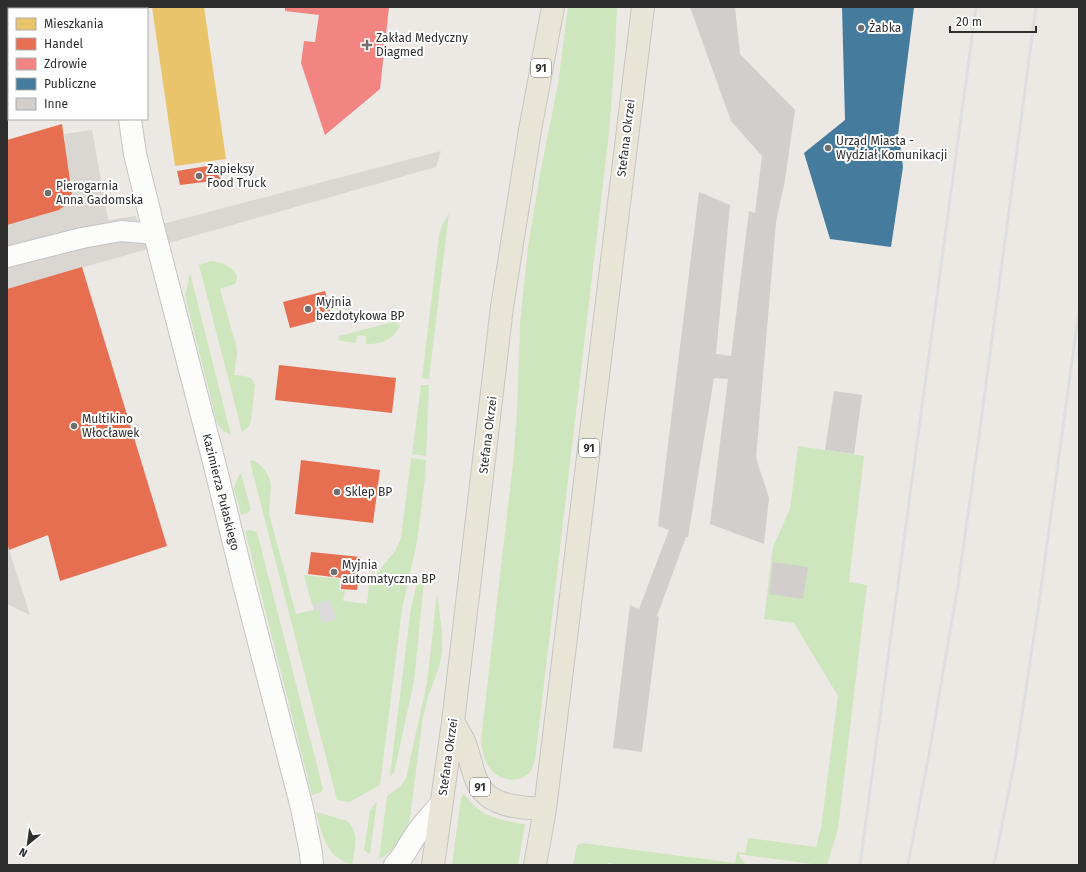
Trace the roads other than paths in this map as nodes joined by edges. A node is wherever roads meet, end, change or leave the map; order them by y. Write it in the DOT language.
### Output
graph roads {
  1 [pos="552,7"];
  2 [pos="643,7"];
  3 [pos="130,120"];
  4 [pos="155,234"];
  5 [pos="7,257"];
  6 [pos="453,722"];
  7 [pos="442,804"];
  8 [pos="545,809"];
  9 [pos="312,865"];
  10 [pos="395,865"];
  11 [pos="433,865"];
  12 [pos="535,865"];
  1 -- 6 [label="main road, Stefana Okrzei / 91"];
  2 -- 8 [label="main road, Stefana Okrzei / 91"];
  3 -- 4 [label="street, Kazimierza Pułaskiego"];
  4 -- 5 [label="street"];
  4 -- 9 [label="street, Kazimierza Pułaskiego"];
  6 -- 7 [label="main road, Stefana Okrzei / 91"];
  6 -- 8 [label="main road, 91"];
  7 -- 10 [label="street"];
  7 -- 11 [label="main road, Stefana Okrzei / 91"];
  8 -- 12 [label="main road, Stefana Okrzei / 91"];
}
